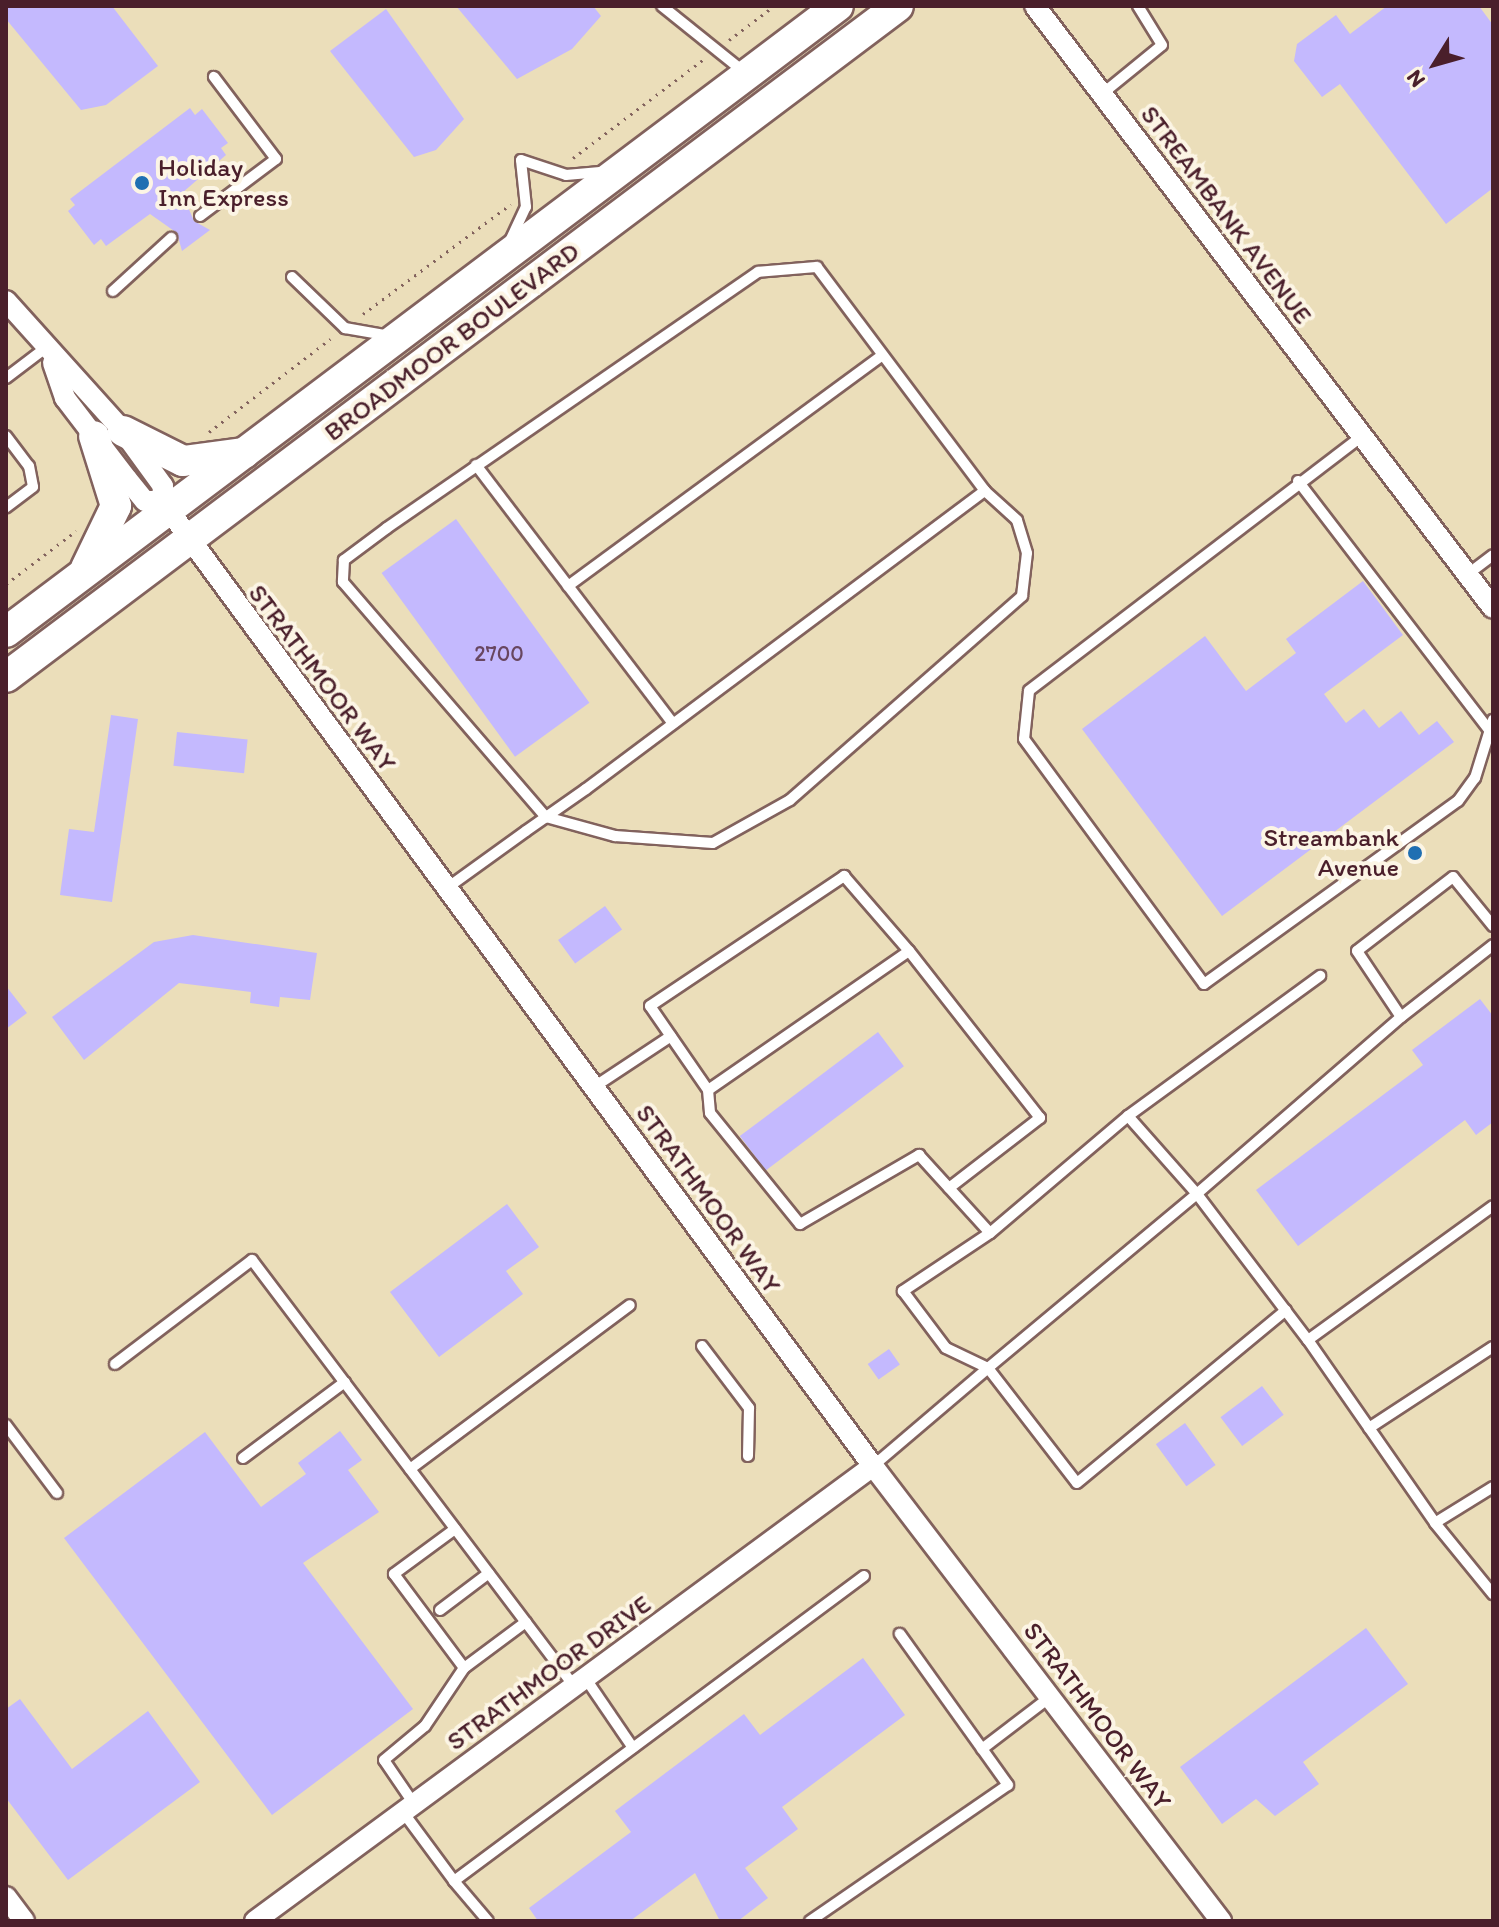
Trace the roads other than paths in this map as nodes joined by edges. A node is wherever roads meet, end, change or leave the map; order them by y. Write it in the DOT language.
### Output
graph roads {
  1 [pos="662,6"];
  2 [pos="838,6"];
  3 [pos="898,6"];
  4 [pos="1035,6"];
  5 [pos="1138,6"];
  6 [pos="747,74"];
  7 [pos="214,77"];
  8 [pos="1102,94"];
  9 [pos="621,170"];
  10 [pos="200,216"];
  11 [pos="171,238"];
  12 [pos="500,261"];
  13 [pos="292,277"];
  14 [pos="113,291"];
  15 [pos="6,301"];
  16 [pos="397,337"];
  17 [pos="47,353"];
  18 [pos="882,355"];
  19 [pos="6,378"];
  20 [pos="108,434"];
  21 [pos="6,436"];
  22 [pos="1362,436"];
  23 [pos="246,452"];
  24 [pos="476,465"];
  25 [pos="1298,481"];
  26 [pos="985,491"];
  27 [pos="166,506"];
  28 [pos="6,507"];
  29 [pos="187,542"];
  30 [pos="1493,555"];
  31 [pos="1468,574"];
  32 [pos="82,575"];
  33 [pos="568,586"];
  34 [pos="1493,608"];
  35 [pos="6,632"];
  36 [pos="6,677"];
  37 [pos="673,724"];
  38 [pos="1490,725"];
  39 [pos="546,817"];
  40 [pos="447,888"];
  41 [pos="1493,926"];
  42 [pos="1493,945"];
  43 [pos="909,951"];
  44 [pos="1320,976"];
  45 [pos="1401,1017"];
  46 [pos="671,1036"];
  47 [pos="594,1087"];
  48 [pos="708,1090"];
  49 [pos="1128,1116"];
  50 [pos="949,1188"];
  51 [pos="1197,1194"];
  52 [pos="1493,1206"];
  53 [pos="990,1233"];
  54 [pos="630,1305"];
  55 [pos="1286,1310"];
  56 [pos="1308,1340"];
  57 [pos="702,1346"];
  58 [pos="1493,1347"];
  59 [pos="115,1364"];
  60 [pos="988,1368"];
  61 [pos="345,1382"];
  62 [pos="6,1425"];
  63 [pos="1369,1428"];
  64 [pos="748,1456"];
  65 [pos="243,1458"];
  66 [pos="873,1466"];
  67 [pos="410,1469"];
  68 [pos="1493,1487"];
  69 [pos="57,1493"];
  70 [pos="1435,1523"];
  71 [pos="455,1529"];
  72 [pos="489,1573"];
  73 [pos="864,1576"];
  74 [pos="1493,1594"];
  75 [pos="440,1610"];
  76 [pos="526,1622"];
  77 [pos="900,1634"];
  78 [pos="464,1668"];
  79 [pos="580,1682"];
  80 [pos="1050,1697"];
  81 [pos="633,1748"];
  82 [pos="982,1749"];
  83 [pos="409,1808"];
  84 [pos="454,1881"];
  85 [pos="6,1897"];
  86 [pos="24,1921"];
  87 [pos="255,1921"];
  88 [pos="488,1921"];
  89 [pos="810,1921"];
  90 [pos="1221,1921"];
  1 -- 6 [label="lane"];
  2 -- 6 [label="main road, BROADMOOR BOULEVARD"];
  3 -- 29 [label="main road, BROADMOOR BOULEVARD"];
  4 -- 8 [label="street, STREAMBANK AVENUE"];
  5 -- 8 [label="lane"];
  6 -- 9 [label="main road, BROADMOOR BOULEVARD"];
  7 -- 10 [label="lane"];
  8 -- 22 [label="street, STREAMBANK AVENUE"];
  9 -- 12 [label="main road, BROADMOOR BOULEVARD"];
  9 -- 12 [label="lane"];
  11 -- 14 [label="lane"];
  12 -- 16 [label="main road, BROADMOOR BOULEVARD"];
  13 -- 16 [label="lane"];
  15 -- 17 [label="street"];
  16 -- 23 [label="main road, BROADMOOR BOULEVARD"];
  17 -- 19 [label="lane"];
  17 -- 20 [label="street"];
  17 -- 20 [label="street"];
  18 -- 24 [label="lane"];
  18 -- 26 [label="lane"];
  18 -- 33 [label="lane"];
  20 -- 23 [label="main road"];
  20 -- 27 [label="street, STRATHMOOR WAY"];
  20 -- 27 [label="street"];
  20 -- 32 [label="main road"];
  21 -- 28 [label="lane"];
  22 -- 25 [label="lane"];
  22 -- 31 [label="street, STREAMBANK AVENUE"];
  23 -- 27 [label="main road, BROADMOOR BOULEVARD"];
  24 -- 33 [label="lane"];
  24 -- 39 [label="lane"];
  25 -- 38 [label="lane"];
  25 -- 38 [label="lane"];
  26 -- 37 [label="lane"];
  26 -- 39 [label="lane"];
  27 -- 29 [label="street, STRATHMOOR WAY"];
  27 -- 32 [label="main road, BROADMOOR BOULEVARD"];
  29 -- 36 [label="main road, BROADMOOR BOULEVARD"];
  29 -- 40 [label="street, STRATHMOOR WAY"];
  30 -- 31 [label="lane"];
  31 -- 34 [label="street, STREAMBANK AVENUE"];
  32 -- 35 [label="main road, BROADMOOR BOULEVARD"];
  33 -- 37 [label="lane"];
  37 -- 39 [label="lane"];
  39 -- 40 [label="lane"];
  40 -- 47 [label="street, STRATHMOOR WAY"];
  41 -- 45 [label="lane"];
  42 -- 45 [label="lane"];
  43 -- 46 [label="lane"];
  43 -- 48 [label="lane"];
  43 -- 50 [label="lane"];
  44 -- 49 [label="lane"];
  45 -- 51 [label="lane"];
  46 -- 47 [label="lane"];
  46 -- 48 [label="lane"];
  47 -- 66 [label="street, STRATHMOOR WAY"];
  48 -- 50 [label="lane"];
  49 -- 51 [label="lane"];
  49 -- 53 [label="lane"];
  50 -- 53 [label="lane"];
  51 -- 55 [label="lane"];
  51 -- 60 [label="lane"];
  52 -- 56 [label="lane"];
  53 -- 60 [label="lane"];
  54 -- 67 [label="lane"];
  55 -- 56 [label="lane"];
  55 -- 60 [label="lane"];
  56 -- 63 [label="lane"];
  57 -- 64 [label="lane"];
  58 -- 63 [label="lane"];
  59 -- 61 [label="lane"];
  60 -- 66 [label="lane"];
  61 -- 65 [label="lane"];
  61 -- 67 [label="lane"];
  62 -- 69 [label="lane"];
  63 -- 70 [label="lane"];
  66 -- 79 [label="street, STRATHMOOR DRIVE"];
  66 -- 80 [label="street, STRATHMOOR WAY"];
  67 -- 71 [label="lane"];
  68 -- 70 [label="lane"];
  70 -- 74 [label="lane"];
  71 -- 72 [label="lane"];
  71 -- 78 [label="lane"];
  72 -- 75 [label="lane"];
  72 -- 76 [label="lane"];
  73 -- 81 [label="lane"];
  76 -- 78 [label="lane"];
  76 -- 79 [label="lane"];
  77 -- 82 [label="lane"];
  78 -- 83 [label="lane"];
  79 -- 81 [label="lane"];
  79 -- 83 [label="street, STRATHMOOR DRIVE"];
  80 -- 82 [label="lane"];
  80 -- 90 [label="street, STRATHMOOR WAY"];
  81 -- 84 [label="lane"];
  82 -- 89 [label="lane"];
  83 -- 84 [label="lane"];
  83 -- 87 [label="street, STRATHMOOR DRIVE"];
  84 -- 88 [label="lane"];
  85 -- 86 [label="street"];
}
